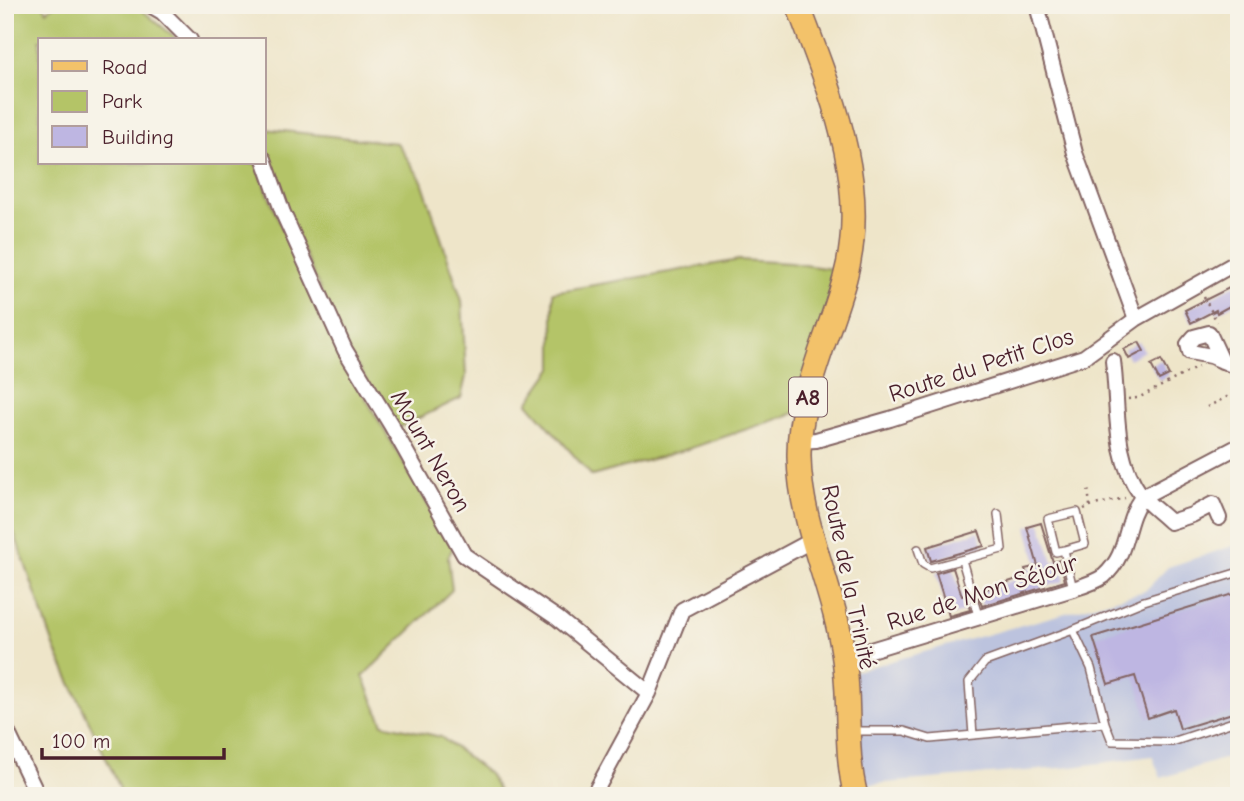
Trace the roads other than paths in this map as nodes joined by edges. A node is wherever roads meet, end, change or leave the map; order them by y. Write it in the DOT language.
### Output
graph roads {
  1 [pos="150,5"];
  2 [pos="798,5"];
  3 [pos="1037,5"];
  4 [pos="188,38"];
  5 [pos="266,164"];
  6 [pos="1239,261"];
  7 [pos="1136,319"];
  8 [pos="1216,358"];
  9 [pos="1113,361"];
  10 [pos="1239,371"];
  11 [pos="799,441"];
  12 [pos="1239,446"];
  13 [pos="1142,496"];
  14 [pos="998,514"];
  15 [pos="1219,518"];
  16 [pos="811,541"];
  17 [pos="918,549"];
  18 [pos="1064,550"];
  19 [pos="962,560"];
  20 [pos="1239,572"];
  21 [pos="1073,589"];
  22 [pos="979,619"];
  23 [pos="1073,630"];
  24 [pos="844,658"];
  25 [pos="649,694"];
  26 [pos="1239,720"];
  27 [pos="1105,723"];
  28 [pos="5,727"];
  29 [pos="847,731"];
  30 [pos="973,735"];
  31 [pos="38,796"];
  32 [pos="593,796"];
  33 [pos="856,796"];
  1 -- 4 [label="street"];
  2 -- 11 [label="main road, Route de la Trinité / A8"];
  3 -- 7 [label="street"];
  5 -- 25 [label="street, Mount Neron"];
  6 -- 7 [label="street, Route du Petit Clos"];
  7 -- 11 [label="street, Route du Petit Clos"];
  8 -- 8 [label="street"];
  8 -- 10 [label="street"];
  9 -- 13 [label="street"];
  11 -- 16 [label="main road, Route de la Trinité / A8"];
  12 -- 13 [label="street"];
  13 -- 15 [label="street"];
  13 -- 21 [label="street, Rue de Mon Séjour"];
  14 -- 19 [label="lane"];
  16 -- 24 [label="main road, Route de la Trinité / A8"];
  16 -- 25 [label="street"];
  17 -- 19 [label="lane"];
  18 -- 18 [label="lane"];
  18 -- 21 [label="lane"];
  19 -- 22 [label="lane"];
  20 -- 23 [label="lane"];
  21 -- 22 [label="street, Rue de Mon Séjour"];
  22 -- 24 [label="street, Rue de Mon Séjour"];
  23 -- 27 [label="lane"];
  23 -- 30 [label="lane"];
  24 -- 29 [label="main road, Route de la Trinité / A8"];
  25 -- 32 [label="street"];
  26 -- 27 [label="lane"];
  27 -- 30 [label="lane"];
  28 -- 31 [label="street"];
  29 -- 30 [label="lane"];
  29 -- 33 [label="main road, Route de la Trinité / A8"];
}
